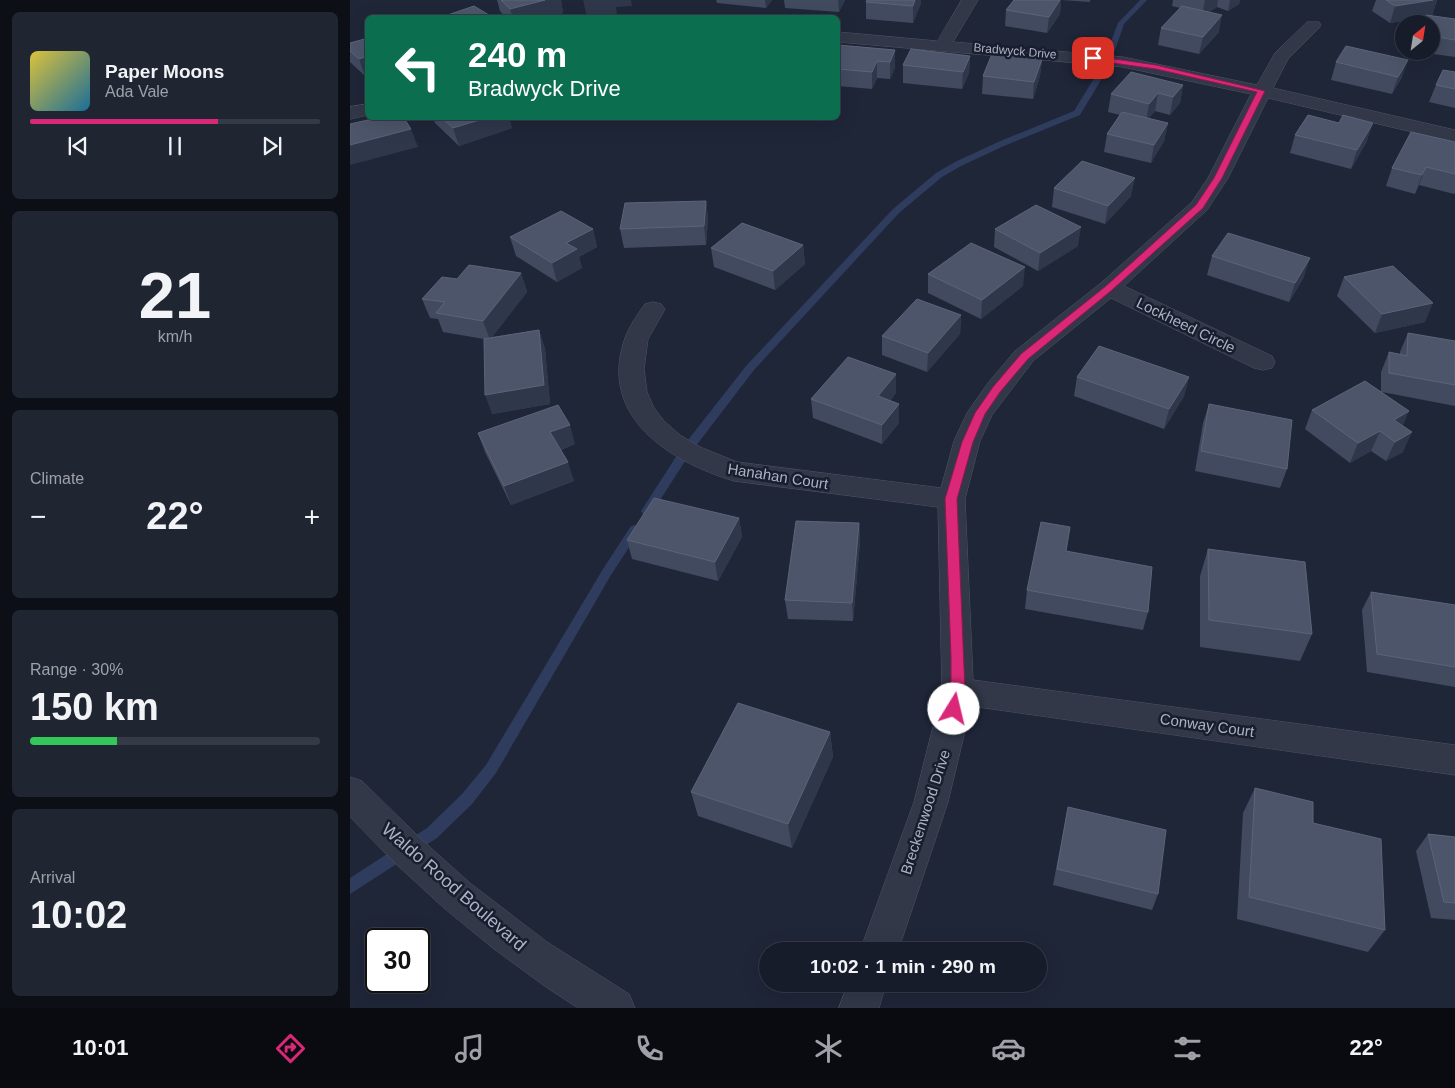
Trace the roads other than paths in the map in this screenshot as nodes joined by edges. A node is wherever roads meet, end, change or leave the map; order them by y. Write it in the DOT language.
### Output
graph roads {
  1 [pos="970,0"];
  2 [pos="1313,24"];
  3 [pos="840,37"];
  4 [pos="943,45"];
  5 [pos="1262,91"];
  6 [pos="365,110"];
  7 [pos="350,112"];
  8 [pos="1455,136"];
  9 [pos="1109,288"];
  10 [pos="653,309"];
  11 [pos="1263,362"];
  12 [pos="951,499"];
  13 [pos="958,691"];
  14 [pos="1455,760"];
  15 [pos="350,792"];
  16 [pos="882,942"];
  17 [pos="864,992"];
  18 [pos="615,1008"];
  19 [pos="859,1008"];
  1 -- 4 [label="street"];
  2 -- 5 [label="street, Breckenwood Drive"];
  3 -- 4 [label="street, Bradwyck Drive"];
  4 -- 5 [label="street, Bradwyck Drive"];
  5 -- 8 [label="street, Bradwyck Drive"];
  5 -- 9 [label="street, Breckenwood Drive"];
  6 -- 7 [label="street"];
  9 -- 11 [label="street, Lockheed Circle"];
  9 -- 12 [label="street, Breckenwood Drive"];
  10 -- 12 [label="street, Hanahan Court"];
  12 -- 13 [label="street, Breckenwood Drive"];
  13 -- 14 [label="street, Conway Court"];
  13 -- 16 [label="street, Breckenwood Drive"];
  15 -- 18 [label="street, Waldo Rood Boulevard"];
  17 -- 19 [label="street"];
}
